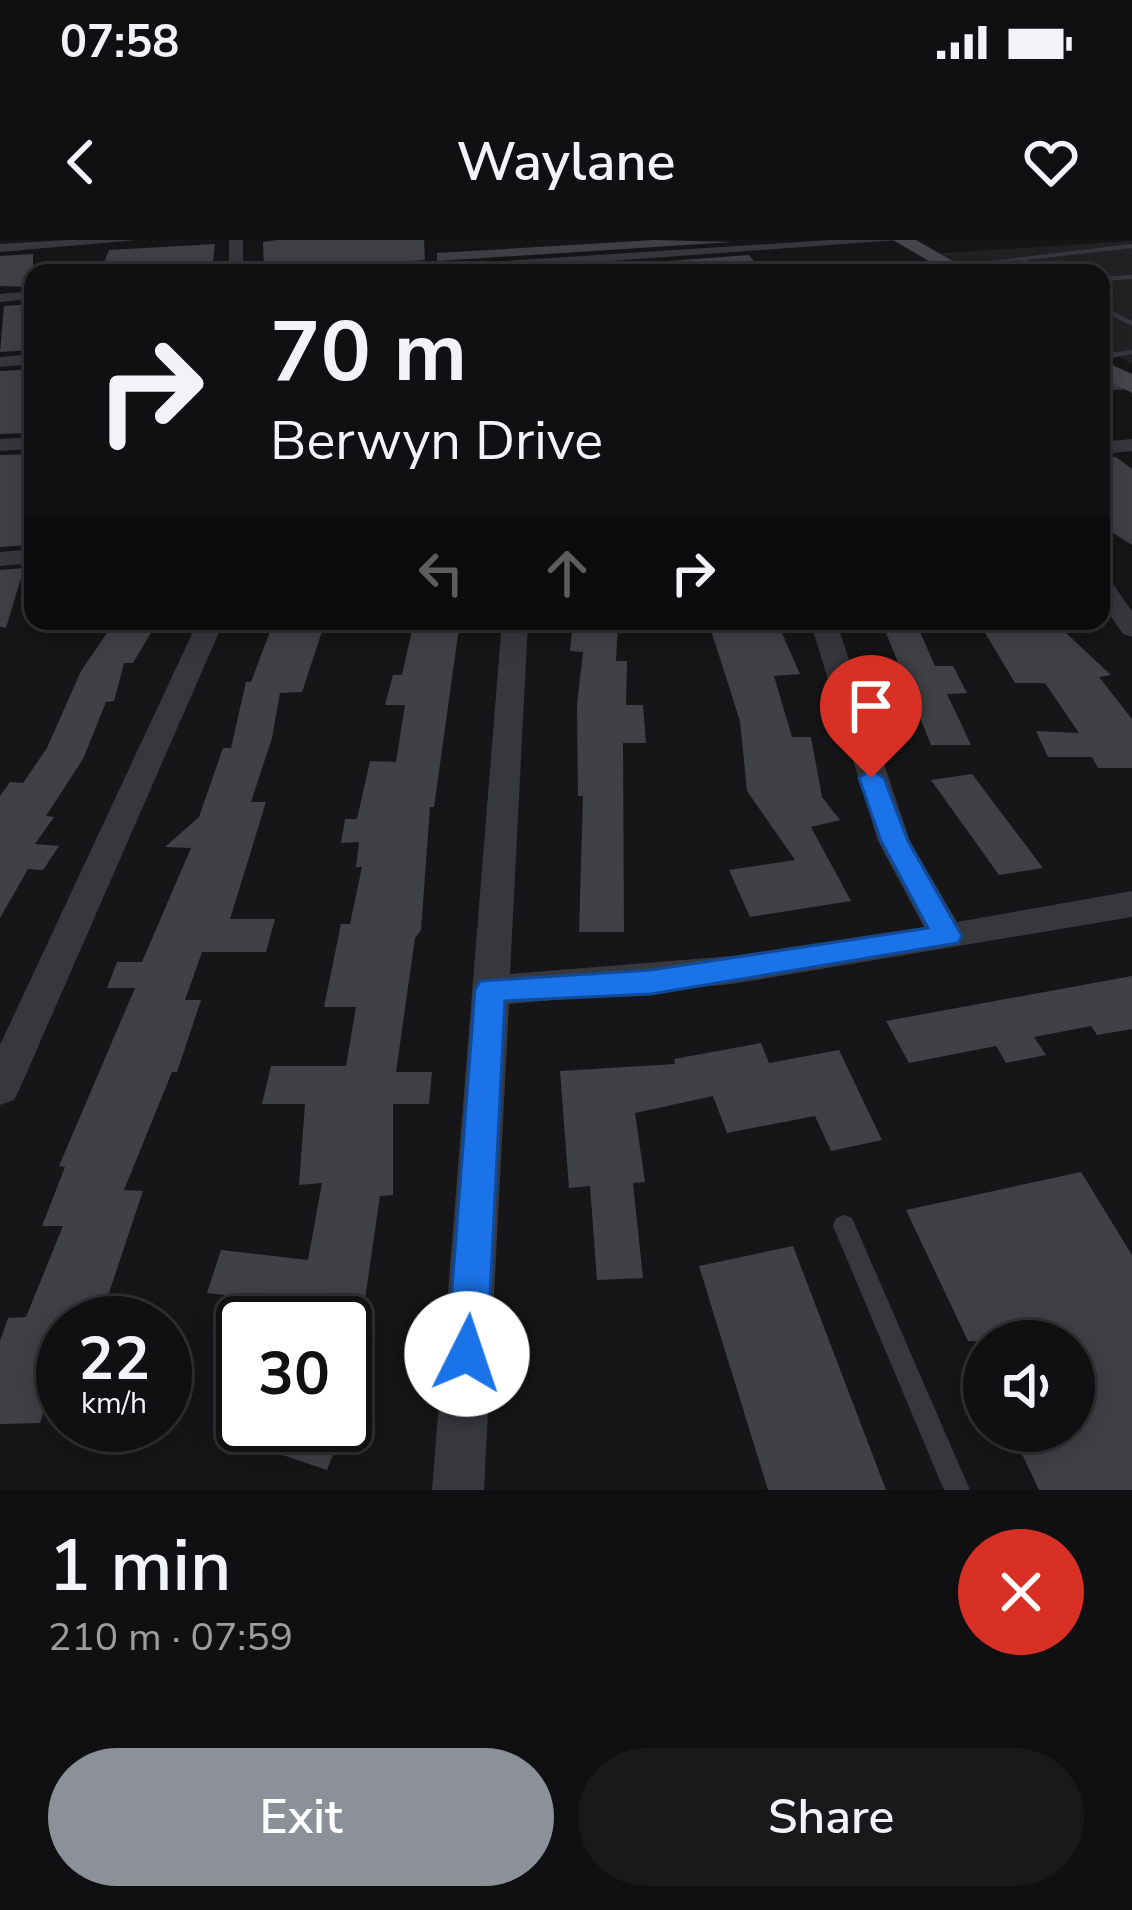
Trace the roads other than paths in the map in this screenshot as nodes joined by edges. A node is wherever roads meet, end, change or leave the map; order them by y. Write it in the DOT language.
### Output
graph roads {
  1 [pos="130,240"];
  2 [pos="676,240"];
  3 [pos="891,240"];
  4 [pos="902,240"];
  5 [pos="876,241"];
  6 [pos="835,242"];
  7 [pos="1132,246"];
  8 [pos="0,248"];
  9 [pos="690,253"];
  10 [pos="1024,261"];
  11 [pos="521,264"];
  12 [pos="702,264"];
  13 [pos="933,264"];
  14 [pos="939,264"];
  15 [pos="1002,264"];
  16 [pos="1032,264"];
  17 [pos="1114,357"];
  18 [pos="1132,386"];
  19 [pos="1110,598"];
  20 [pos="1132,629"];
  21 [pos="207,630"];
  22 [pos="514,630"];
  23 [pos="826,630"];
  24 [pos="1132,904"];
  25 [pos="947,936"];
  26 [pos="490,990"];
  27 [pos="0,1088"];
  28 [pos="844,1226"];
  29 [pos="458,1490"];
  30 [pos="957,1490"];
  1 -- 8 [label="street"];
  2 -- 9 [label="street"];
  3 -- 5 [label="street"];
  4 -- 14 [label="main road"];
  5 -- 6 [label="street"];
  5 -- 13 [label="main road"];
  6 -- 9 [label="street"];
  7 -- 10 [label="lane"];
  9 -- 11 [label="street"];
  9 -- 12 [label="street"];
  10 -- 15 [label="lane"];
  10 -- 16 [label="lane"];
  17 -- 18 [label="main road"];
  19 -- 20 [label="street"];
  21 -- 27 [label="street"];
  22 -- 26 [label="street"];
  23 -- 25 [label="street"];
  24 -- 25 [label="street"];
  25 -- 26 [label="street"];
  26 -- 29 [label="street"];
  28 -- 30 [label="lane"];
}
